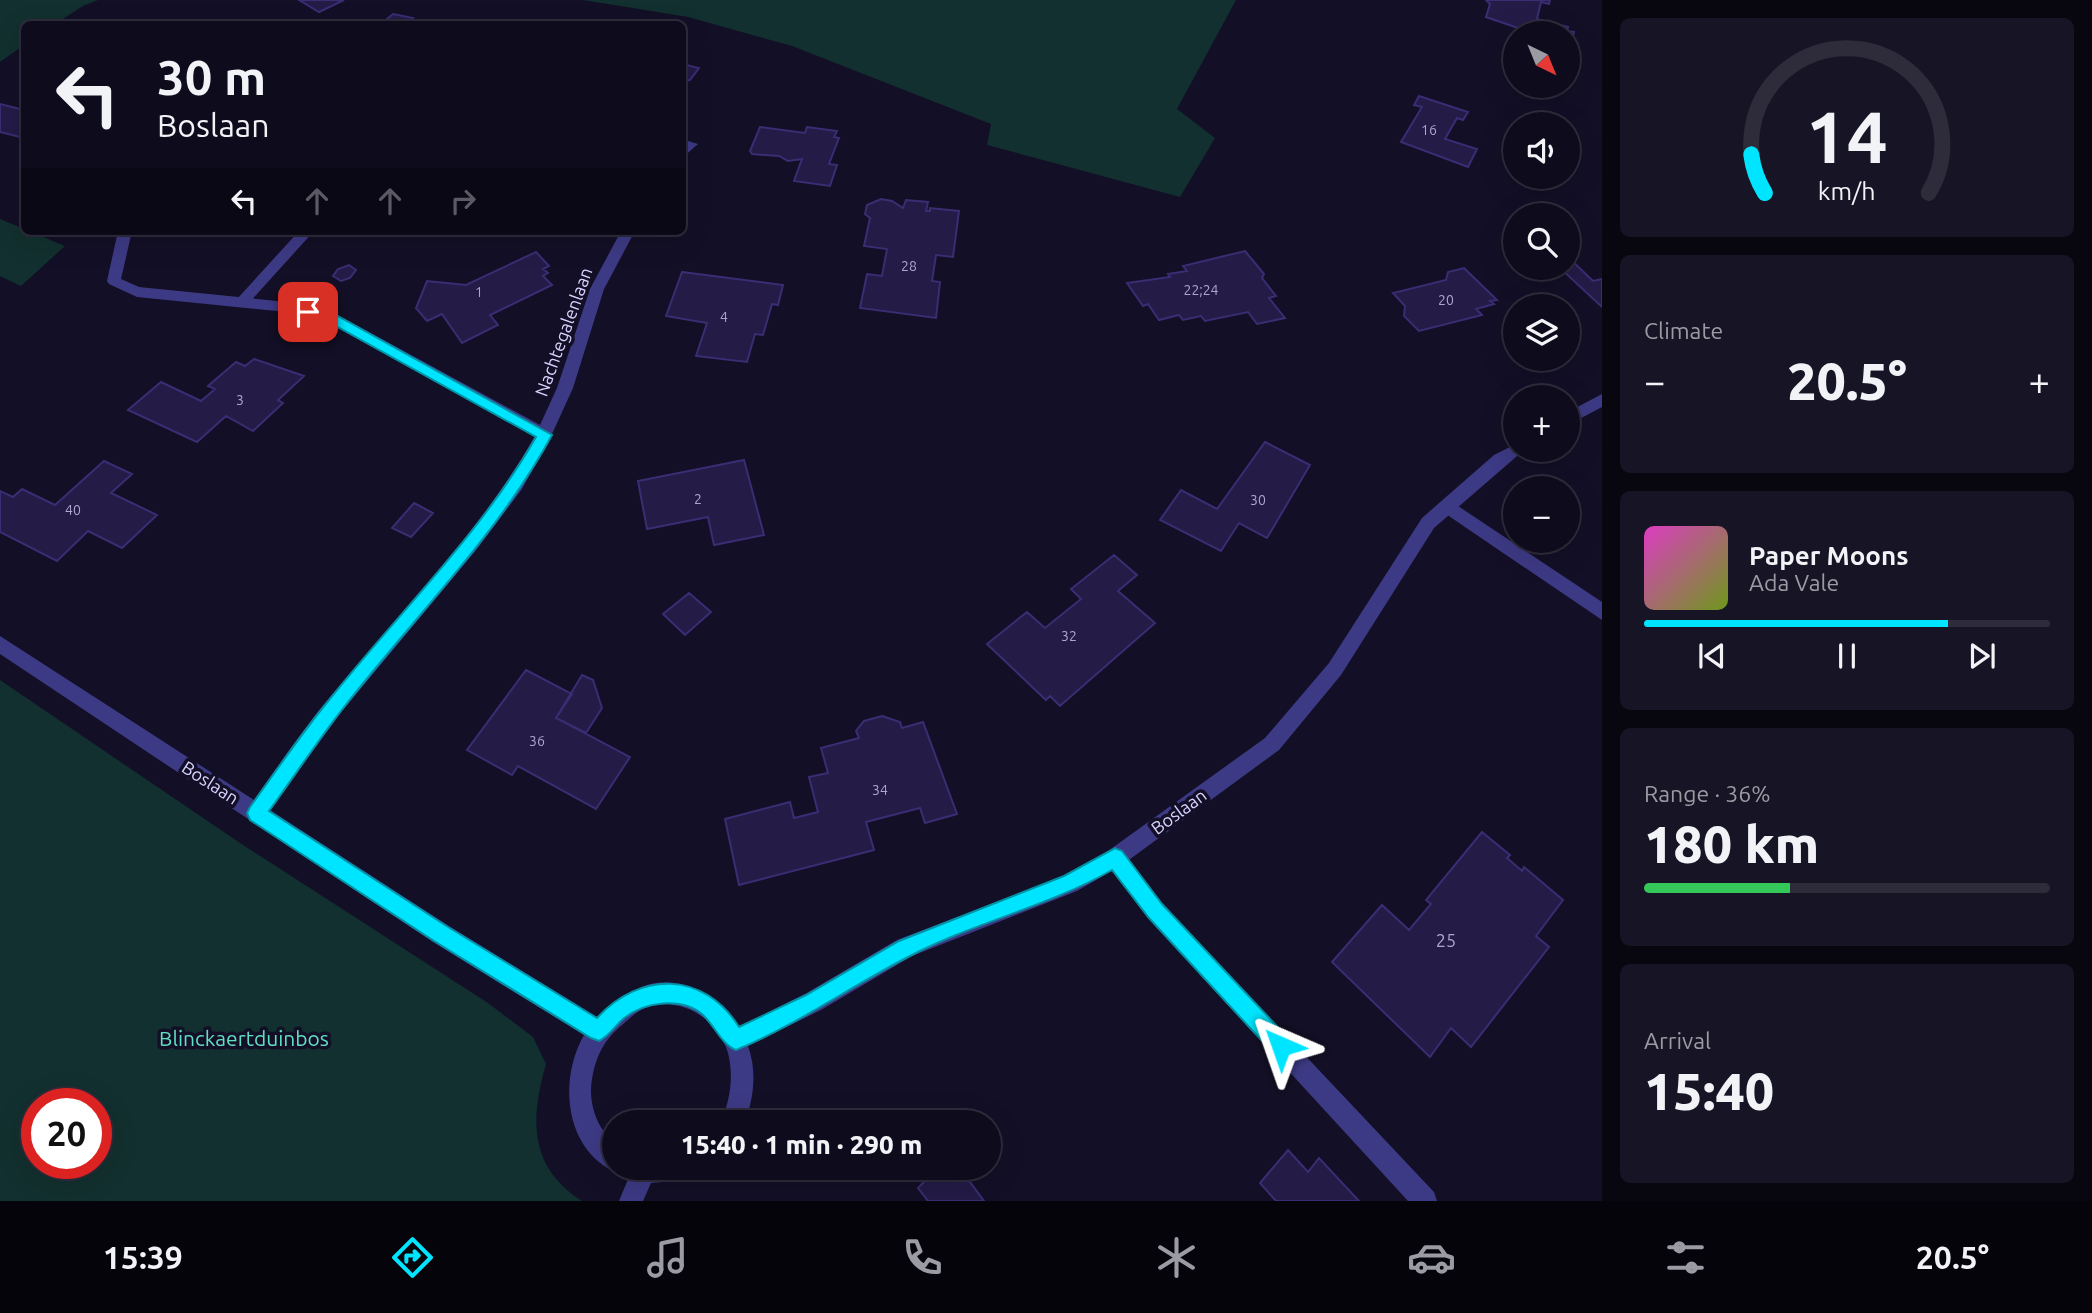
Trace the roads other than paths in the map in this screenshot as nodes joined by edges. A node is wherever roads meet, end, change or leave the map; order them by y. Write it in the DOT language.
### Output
graph roads {
  1 [pos="124,235"];
  2 [pos="303,235"];
  3 [pos="626,235"];
  4 [pos="242,302"];
  5 [pos="1602,400"];
  6 [pos="1580,412"];
  7 [pos="544,435"];
  8 [pos="1503,457"];
  9 [pos="1446,505"];
  10 [pos="1602,612"];
  11 [pos="0,644"];
  12 [pos="256,813"];
  13 [pos="1115,858"];
  14 [pos="599,1031"];
  15 [pos="736,1040"];
  16 [pos="739,1110"];
  17 [pos="666,1180"];
  18 [pos="636,1190"];
  19 [pos="1425,1201"];
  1 -- 4 [label="street"];
  2 -- 4 [label="street"];
  3 -- 7 [label="street, Nachtegalenlaan"];
  4 -- 7 [label="street"];
  5 -- 6 [label="street"];
  7 -- 12 [label="street, Nachtegalenlaan"];
  8 -- 9 [label="street, Boslaan"];
  9 -- 10 [label="street"];
  9 -- 13 [label="street, Boslaan"];
  11 -- 12 [label="street, Boslaan"];
  12 -- 14 [label="street, Boslaan"];
  13 -- 15 [label="street, Boslaan"];
  13 -- 19 [label="street"];
  14 -- 15 [label="street"];
  14 -- 18 [label="street"];
  15 -- 16 [label="street"];
  17 -- 18 [label="street"];
}
